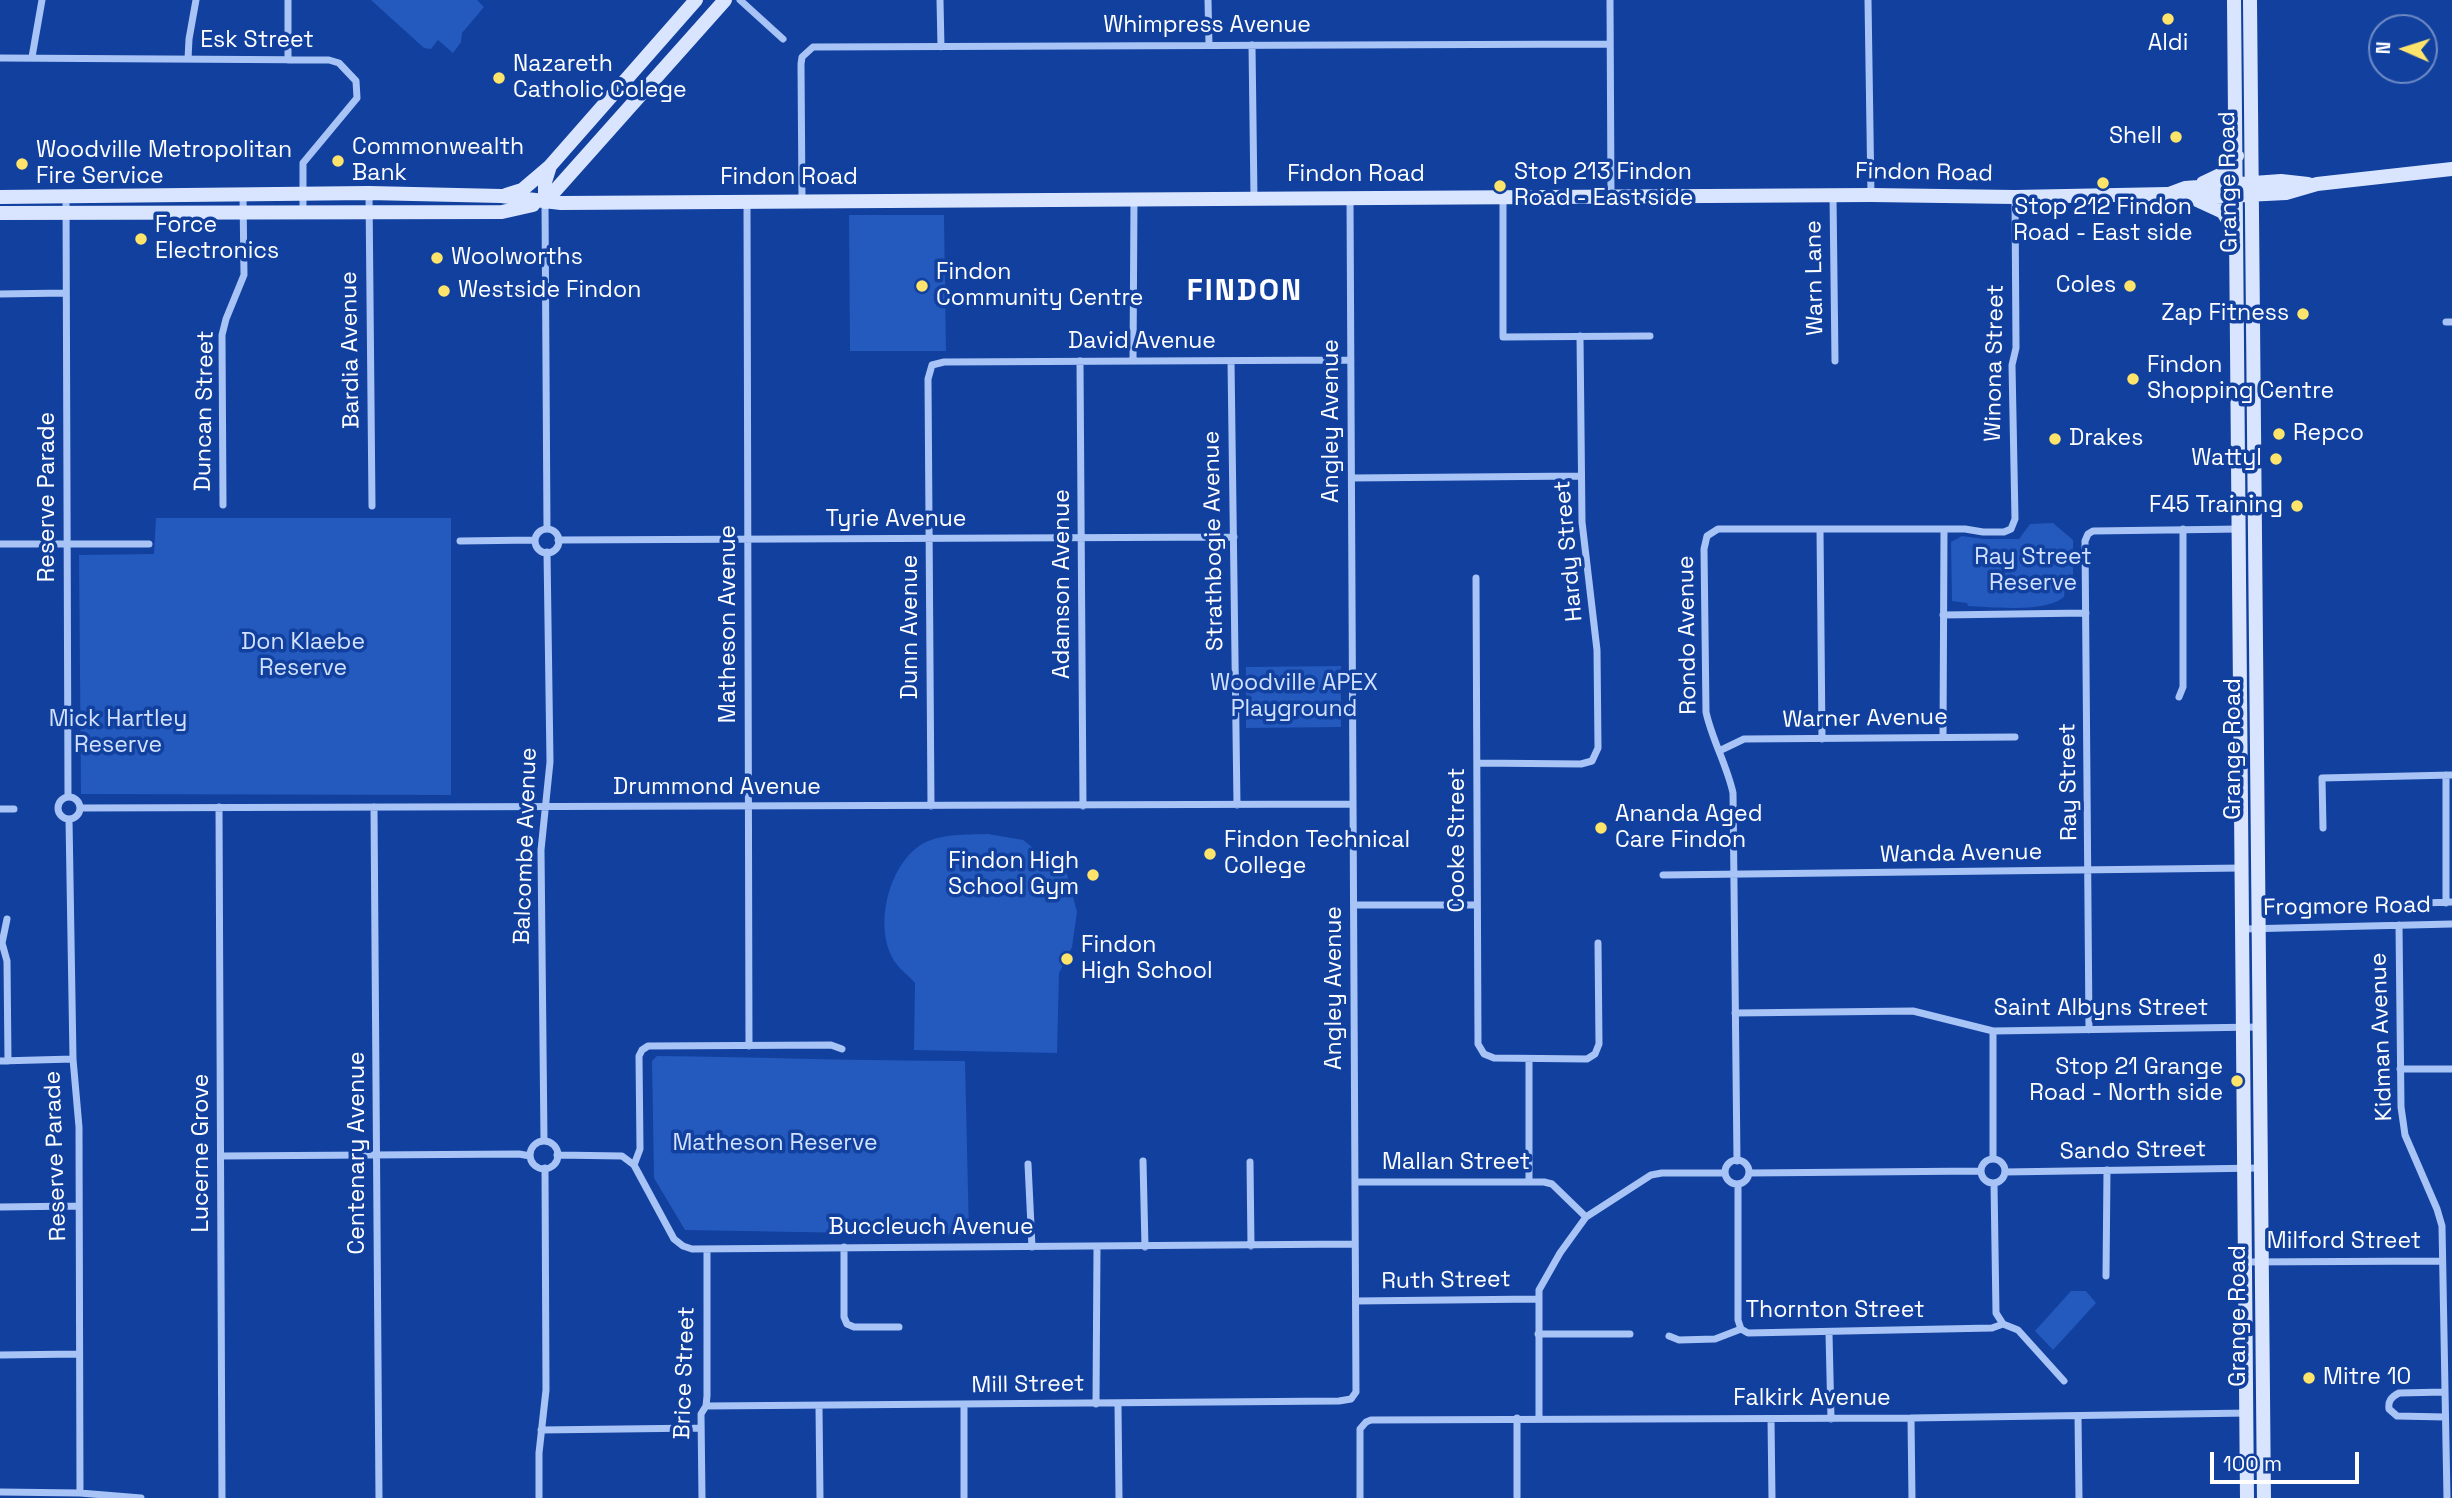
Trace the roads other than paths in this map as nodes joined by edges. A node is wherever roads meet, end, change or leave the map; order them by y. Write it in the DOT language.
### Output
graph roads {
  1 [pos="42,0"];
  2 [pos="196,0"];
  3 [pos="288,0"];
  4 [pos="725,0"];
  5 [pos="740,0"];
  6 [pos="940,0"];
  7 [pos="1208,0"];
  8 [pos="1610,0"];
  9 [pos="1868,0"];
  10 [pos="2234,0"];
  11 [pos="2250,0"];
  12 [pos="693,1"];
  13 [pos="709,18"];
  14 [pos="783,39"];
  15 [pos="1610,44"];
  16 [pos="1209,45"];
  17 [pos="1252,45"];
  18 [pos="941,47"];
  19 [pos="32,57"];
  20 [pos="0,58"];
  21 [pos="188,59"];
  22 [pos="288,60"];
  23 [pos="2244,154"];
  24 [pos="550,166"];
  25 [pos="2452,169"];
  26 [pos="574,170"];
  27 [pos="2283,187"];
  28 [pos="2252,190"];
  29 [pos="2237,191"];
  30 [pos="369,193"];
  31 [pos="2194,193"];
  32 [pos="243,195"];
  33 [pos="303,195"];
  34 [pos="1833,195"];
  35 [pos="1871,195"];
  36 [pos="66,196"];
  37 [pos="438,196"];
  38 [pos="503,196"];
  39 [pos="1611,196"];
  40 [pos="0,197"];
  41 [pos="1503,197"];
  42 [pos="2015,197"];
  43 [pos="1254,198"];
  44 [pos="1350,198"];
  45 [pos="1134,199"];
  46 [pos="747,201"];
  47 [pos="802,201"];
  48 [pos="545,202"];
  49 [pos="590,202"];
  50 [pos="303,211"];
  51 [pos="369,211"];
  52 [pos="425,211"];
  53 [pos="243,212"];
  54 [pos="0,213"];
  55 [pos="66,214"];
  56 [pos="2253,223"];
  57 [pos="2238,236"];
  58 [pos="66,293"];
  59 [pos="0,294"];
  60 [pos="1580,336"];
  61 [pos="1650,336"];
  62 [pos="1352,360"];
  63 [pos="1080,361"];
  64 [pos="1133,361"];
  65 [pos="1231,361"];
  66 [pos="1835,361"];
  67 [pos="932,365"];
  68 [pos="2254,404"];
  69 [pos="2239,409"];
  70 [pos="2254,421"];
  71 [pos="1581,476"];
  72 [pos="1352,478"];
  73 [pos="223,505"];
  74 [pos="372,506"];
  75 [pos="1944,528"];
  76 [pos="2240,528"];
  77 [pos="2255,528"];
  78 [pos="547,529"];
  79 [pos="1821,529"];
  80 [pos="2011,529"];
  81 [pos="2183,529"];
  82 [pos="1234,537"];
  83 [pos="1082,538"];
  84 [pos="930,539"];
  85 [pos="535,540"];
  86 [pos="558,540"];
  87 [pos="748,540"];
  88 [pos="460,541"];
  89 [pos="0,544"];
  90 [pos="67,544"];
  91 [pos="149,544"];
  92 [pos="547,552"];
  93 [pos="1476,578"];
  94 [pos="2086,613"];
  95 [pos="1943,615"];
  96 [pos="2179,698"];
  97 [pos="1943,737"];
  98 [pos="2015,737"];
  99 [pos="1822,739"];
  100 [pos="1718,751"];
  101 [pos="1477,764"];
  102 [pos="2449,775"];
  103 [pos="68,797"];
  104 [pos="1353,804"];
  105 [pos="1237,805"];
  106 [pos="931,806"];
  107 [pos="1083,806"];
  108 [pos="219,807"];
  109 [pos="374,807"];
  110 [pos="545,807"];
  111 [pos="749,807"];
  112 [pos="80,808"];
  113 [pos="0,809"];
  114 [pos="14,809"];
  115 [pos="69,819"];
  116 [pos="2323,828"];
  117 [pos="2258,868"];
  118 [pos="2242,869"];
  119 [pos="2089,872"];
  120 [pos="1663,875"];
  121 [pos="1735,875"];
  122 [pos="2449,902"];
  123 [pos="2424,903"];
  124 [pos="1354,905"];
  125 [pos="1478,905"];
  126 [pos="7,919"];
  127 [pos="2452,924"];
  128 [pos="2399,925"];
  129 [pos="2259,928"];
  130 [pos="2243,929"];
  131 [pos="1,943"];
  132 [pos="1598,943"];
  133 [pos="1735,1013"];
  134 [pos="2259,1027"];
  135 [pos="2244,1028"];
  136 [pos="2089,1030"];
  137 [pos="1993,1031"];
  138 [pos="749,1046"];
  139 [pos="842,1049"];
  140 [pos="73,1059"];
  141 [pos="1529,1059"];
  142 [pos="4,1061"];
  143 [pos="2400,1069"];
  144 [pos="2452,1069"];
  145 [pos="544,1141"];
  146 [pos="557,1155"];
  147 [pos="221,1156"];
  148 [pos="377,1156"];
  149 [pos="530,1156"];
  150 [pos="1993,1159"];
  151 [pos="1143,1161"];
  152 [pos="1737,1161"];
  153 [pos="1250,1162"];
  154 [pos="1028,1164"];
  155 [pos="635,1165"];
  156 [pos="545,1168"];
  157 [pos="2245,1168"];
  158 [pos="2261,1168"];
  159 [pos="2107,1170"];
  160 [pos="1981,1171"];
  161 [pos="2005,1172"];
  162 [pos="1725,1173"];
  163 [pos="1749,1173"];
  164 [pos="1356,1182"];
  165 [pos="1529,1182"];
  166 [pos="1994,1183"];
  167 [pos="1738,1184"];
  168 [pos="78,1206"];
  169 [pos="0,1207"];
  170 [pos="1586,1217"];
  171 [pos="1355,1244"];
  172 [pos="1251,1246"];
  173 [pos="844,1247"];
  174 [pos="1032,1247"];
  175 [pos="1097,1247"];
  176 [pos="1145,1247"];
  177 [pos="707,1249"];
  178 [pos="2442,1261"];
  179 [pos="2245,1262"];
  180 [pos="2262,1262"];
  181 [pos="2106,1276"];
  182 [pos="1538,1298"];
  183 [pos="1356,1301"];
  184 [pos="2003,1324"];
  185 [pos="899,1327"];
  186 [pos="1741,1329"];
  187 [pos="1829,1333"];
  188 [pos="2448,1333"];
  189 [pos="1538,1334"];
  190 [pos="1630,1334"];
  191 [pos="1669,1336"];
  192 [pos="79,1354"];
  193 [pos="0,1355"];
  194 [pos="2064,1381"];
  195 [pos="2445,1392"];
  196 [pos="1351,1399"];
  197 [pos="1096,1404"];
  198 [pos="1118,1404"];
  199 [pos="964,1405"];
  200 [pos="706,1406"];
  201 [pos="820,1406"];
  202 [pos="2246,1413"];
  203 [pos="2263,1413"];
  204 [pos="2078,1416"];
  205 [pos="2445,1417"];
  206 [pos="1517,1418"];
  207 [pos="1539,1418"];
  208 [pos="1911,1418"];
  209 [pos="1771,1419"];
  210 [pos="1831,1419"];
  211 [pos="701,1428"];
  212 [pos="541,1430"];
  213 [pos="80,1493"];
  214 [pos="5,1494"];
  215 [pos="141,1498"];
  216 [pos="222,1498"];
  217 [pos="379,1498"];
  218 [pos="539,1498"];
  219 [pos="702,1498"];
  220 [pos="820,1498"];
  221 [pos="964,1498"];
  222 [pos="1119,1498"];
  223 [pos="1360,1498"];
  224 [pos="1517,1498"];
  225 [pos="1772,1498"];
  226 [pos="1912,1498"];
  227 [pos="2079,1498"];
  228 [pos="2247,1498"];
  229 [pos="2264,1498"];
  230 [pos="2446,1498"];
  1 -- 19 [label="street"];
  2 -- 21 [label="street"];
  3 -- 22 [label="street"];
  4 -- 13 [label="main road"];
  5 -- 14 [label="street"];
  6 -- 18 [label="street"];
  7 -- 16 [label="street"];
  8 -- 15 [label="street"];
  9 -- 35 [label="street"];
  10 -- 23 [label="main road, Grange Road"];
  11 -- 23 [label="main road, Grange Road"];
  12 -- 13 [label="street"];
  12 -- 24 [label="main road"];
  13 -- 26 [label="main road"];
  15 -- 17 [label="street, Whimpress Avenue"];
  15 -- 39 [label="street"];
  16 -- 17 [label="street, Whimpress Avenue"];
  16 -- 18 [label="street, Whimpress Avenue"];
  17 -- 43 [label="street"];
  18 -- 47 [label="street, Whimpress Avenue"];
  19 -- 20 [label="street, Esk Street"];
  19 -- 21 [label="street, Esk Street"];
  21 -- 22 [label="street, Esk Street"];
  22 -- 33 [label="street, Esk Street"];
  23 -- 27 [label="main road"];
  23 -- 28 [label="main road, Grange Road"];
  23 -- 29 [label="main road, Grange Road"];
  23 -- 31 [label="main road"];
  24 -- 38 [label="main road"];
  24 -- 48 [label="main road"];
  25 -- 27 [label="main road, Findon Road"];
  26 -- 48 [label="main road"];
  26 -- 49 [label="main road"];
  27 -- 28 [label="main road, Findon Road"];
  27 -- 56 [label="main road"];
  28 -- 29 [label="main road, Findon Road"];
  28 -- 56 [label="main road, Grange Road"];
  29 -- 31 [label="main road, Findon Road"];
  29 -- 57 [label="main road, Grange Road"];
  30 -- 33 [label="main road, Findon Road"];
  30 -- 37 [label="main road, Findon Road"];
  30 -- 51 [label="street, Bardia Avenue"];
  31 -- 42 [label="main road, Findon Road"];
  31 -- 57 [label="main road"];
  32 -- 33 [label="main road, Findon Road"];
  32 -- 36 [label="main road, Findon Road"];
  32 -- 53 [label="street, Duncan Street"];
  33 -- 50 [label="street, Esk Street"];
  34 -- 35 [label="main road, Findon Road"];
  34 -- 39 [label="main road, Findon Road"];
  34 -- 66 [label="street, Warn Lane"];
  35 -- 42 [label="main road, Findon Road"];
  36 -- 40 [label="main road, Findon Road"];
  36 -- 55 [label="street, Reserve Parade"];
  37 -- 38 [label="main road, Findon Road"];
  37 -- 52 [label="main road"];
  38 -- 48 [label="main road, Findon Road"];
  39 -- 41 [label="main road, Findon Road"];
  41 -- 44 [label="main road, Findon Road"];
  41 -- 60 [label="street"];
  42 -- 80 [label="street, Winona Street"];
  43 -- 44 [label="main road, Findon Road"];
  43 -- 45 [label="main road, Findon Road"];
  44 -- 62 [label="street, Angley Avenue"];
  45 -- 47 [label="main road, Findon Road"];
  45 -- 64 [label="street"];
  46 -- 47 [label="main road, Findon Road"];
  46 -- 49 [label="main road, Findon Road"];
  46 -- 87 [label="street, Matheson Avenue"];
  48 -- 49 [label="main road, Findon Road"];
  48 -- 52 [label="main road, Findon Road"];
  48 -- 78 [label="street"];
  50 -- 51 [label="main road, Findon Road"];
  50 -- 53 [label="main road, Findon Road"];
  51 -- 52 [label="main road, Findon Road"];
  51 -- 74 [label="street, Bardia Avenue"];
  53 -- 55 [label="main road, Findon Road"];
  53 -- 73 [label="street, Duncan Street"];
  54 -- 55 [label="main road, Findon Road"];
  55 -- 58 [label="street, Reserve Parade"];
  56 -- 68 [label="main road, Grange Road"];
  57 -- 69 [label="main road, Grange Road"];
  58 -- 59 [label="street"];
  58 -- 90 [label="street, Reserve Parade"];
  60 -- 61 [label="street"];
  60 -- 71 [label="street, Hardy Street"];
  62 -- 65 [label="street, David Avenue"];
  62 -- 72 [label="street, Angley Avenue"];
  63 -- 64 [label="street, David Avenue"];
  63 -- 67 [label="street, David Avenue"];
  63 -- 83 [label="street, Adamson Avenue"];
  64 -- 65 [label="street, David Avenue"];
  65 -- 82 [label="street, Strathbogie Avenue"];
  67 -- 84 [label="street, Dunn Avenue"];
  68 -- 69 [label="main road"];
  68 -- 70 [label="main road, Grange Road"];
  69 -- 70 [label="main road"];
  69 -- 76 [label="main road, Grange Road"];
  70 -- 77 [label="main road, Grange Road"];
  71 -- 72 [label="street"];
  71 -- 101 [label="street, Hardy Street"];
  72 -- 104 [label="street, Angley Avenue"];
  75 -- 79 [label="street, Rondo Avenue"];
  75 -- 80 [label="street, Rondo Avenue"];
  75 -- 95 [label="street"];
  76 -- 77 [label="street"];
  76 -- 81 [label="street"];
  76 -- 118 [label="main road, Grange Road"];
  77 -- 117 [label="main road, Grange Road"];
  78 -- 85 [label="street"];
  78 -- 86 [label="street"];
  79 -- 99 [label="street"];
  79 -- 100 [label="street, Rondo Avenue"];
  81 -- 94 [label="street, Ray Street"];
  81 -- 96 [label="street"];
  82 -- 83 [label="street, Tyrie Avenue"];
  82 -- 105 [label="street, Strathbogie Avenue"];
  83 -- 84 [label="street, Tyrie Avenue"];
  83 -- 107 [label="street, Adamson Avenue"];
  84 -- 87 [label="street, Tyrie Avenue"];
  84 -- 106 [label="street, Dunn Avenue"];
  85 -- 88 [label="street"];
  85 -- 92 [label="street"];
  86 -- 87 [label="street, Tyrie Avenue"];
  86 -- 92 [label="street"];
  87 -- 111 [label="street, Matheson Avenue"];
  89 -- 90 [label="street"];
  90 -- 91 [label="street"];
  90 -- 103 [label="street, Reserve Parade"];
  92 -- 110 [label="street, Balcombe Avenue"];
  93 -- 101 [label="street, Cooke Street"];
  94 -- 95 [label="street"];
  94 -- 119 [label="street, Ray Street"];
  95 -- 97 [label="street"];
  97 -- 98 [label="street, Warner Avenue"];
  97 -- 99 [label="street, Warner Avenue"];
  99 -- 100 [label="street, Warner Avenue"];
  100 -- 121 [label="street, Rondo Avenue"];
  101 -- 125 [label="street, Cooke Street"];
  102 -- 116 [label="street"];
  102 -- 122 [label="street"];
  103 -- 112 [label="street"];
  103 -- 115 [label="street"];
  104 -- 105 [label="street, Drummond Avenue"];
  104 -- 124 [label="street, Angley Avenue"];
  105 -- 107 [label="street, Drummond Avenue"];
  106 -- 107 [label="street, Drummond Avenue"];
  106 -- 111 [label="street, Drummond Avenue"];
  108 -- 109 [label="street, Drummond Avenue"];
  108 -- 112 [label="street, Drummond Avenue"];
  108 -- 147 [label="street, Lucerne Grove"];
  109 -- 110 [label="street, Drummond Avenue"];
  109 -- 148 [label="street, Centenary Avenue"];
  110 -- 111 [label="street, Drummond Avenue"];
  110 -- 145 [label="street, Balcombe Avenue"];
  111 -- 138 [label="street, Matheson Avenue"];
  112 -- 115 [label="street"];
  113 -- 114 [label="street"];
  115 -- 140 [label="street, Reserve Parade"];
  117 -- 118 [label="street, Wanda Avenue"];
  117 -- 129 [label="main road, Grange Road"];
  118 -- 119 [label="street, Wanda Avenue"];
  118 -- 130 [label="main road, Grange Road"];
  119 -- 121 [label="street, Wanda Avenue"];
  119 -- 136 [label="street, Ray Street"];
  120 -- 121 [label="street, Wanda Avenue"];
  121 -- 133 [label="street, Rondo Avenue"];
  122 -- 123 [label="street"];
  124 -- 125 [label="street"];
  124 -- 164 [label="street, Angley Avenue"];
  125 -- 141 [label="street, Cooke Street"];
  126 -- 131 [label="street"];
  127 -- 128 [label="street, Frogmore Road"];
  128 -- 129 [label="street, Frogmore Road"];
  128 -- 143 [label="street, Kidman Avenue"];
  129 -- 130 [label="street, Frogmore Road"];
  129 -- 134 [label="main road, Grange Road"];
  130 -- 135 [label="main road, Grange Road"];
  131 -- 142 [label="street"];
  132 -- 141 [label="street, Cooke Street"];
  133 -- 137 [label="street, Saint Albyns Street"];
  133 -- 152 [label="street, Rondo Avenue"];
  134 -- 135 [label="street, Saint Albyns Street"];
  134 -- 158 [label="main road, Grange Road"];
  135 -- 136 [label="street, Saint Albyns Street"];
  135 -- 157 [label="main road, Grange Road"];
  136 -- 137 [label="street, Saint Albyns Street"];
  137 -- 150 [label="street"];
  138 -- 139 [label="street"];
  138 -- 155 [label="street"];
  140 -- 142 [label="street"];
  140 -- 168 [label="street, Reserve Parade"];
  141 -- 165 [label="street"];
  143 -- 144 [label="street"];
  143 -- 178 [label="street, Kidman Avenue"];
  145 -- 146 [label="street"];
  145 -- 149 [label="street"];
  146 -- 155 [label="street"];
  146 -- 156 [label="street"];
  147 -- 148 [label="street"];
  147 -- 216 [label="street, Lucerne Grove"];
  148 -- 149 [label="street"];
  148 -- 217 [label="street, Centenary Avenue"];
  149 -- 156 [label="street"];
  150 -- 160 [label="street"];
  150 -- 161 [label="street"];
  151 -- 176 [label="street"];
  152 -- 162 [label="street"];
  152 -- 163 [label="street"];
  153 -- 172 [label="street"];
  154 -- 174 [label="street"];
  155 -- 177 [label="street, Buccleuch Avenue"];
  156 -- 212 [label="street"];
  157 -- 158 [label="street, Sando Street"];
  157 -- 159 [label="street, Sando Street"];
  157 -- 179 [label="main road, Grange Road"];
  158 -- 180 [label="main road, Grange Road"];
  159 -- 161 [label="street, Sando Street"];
  159 -- 181 [label="street"];
  160 -- 163 [label="street"];
  160 -- 166 [label="street"];
  161 -- 166 [label="street"];
  162 -- 167 [label="street"];
  162 -- 170 [label="street"];
  163 -- 167 [label="street"];
  164 -- 165 [label="street, Mallan Street"];
  164 -- 171 [label="street, Angley Avenue"];
  165 -- 170 [label="street, Mallan Street"];
  166 -- 184 [label="street"];
  167 -- 186 [label="street"];
  168 -- 169 [label="street"];
  168 -- 192 [label="street, Reserve Parade"];
  170 -- 182 [label="street"];
  171 -- 172 [label="street, Buccleuch Avenue"];
  171 -- 183 [label="street, Angley Avenue"];
  172 -- 176 [label="street, Buccleuch Avenue"];
  173 -- 174 [label="street, Buccleuch Avenue"];
  173 -- 177 [label="street, Buccleuch Avenue"];
  173 -- 185 [label="street"];
  174 -- 175 [label="street, Buccleuch Avenue"];
  175 -- 176 [label="street, Buccleuch Avenue"];
  175 -- 197 [label="street"];
  177 -- 200 [label="street, Brice Street"];
  178 -- 180 [label="street, Milford Street"];
  178 -- 188 [label="street, Kidman Avenue"];
  179 -- 180 [label="street, Milford Street"];
  179 -- 202 [label="main road, Grange Road"];
  180 -- 203 [label="main road, Grange Road"];
  182 -- 183 [label="street, Ruth Street"];
  182 -- 189 [label="street"];
  183 -- 196 [label="street, Angley Avenue"];
  184 -- 187 [label="street, Thornton Street"];
  184 -- 194 [label="street"];
  186 -- 187 [label="street, Thornton Street"];
  186 -- 191 [label="street, Thornton Street"];
  187 -- 210 [label="street"];
  188 -- 195 [label="street, Kidman Avenue"];
  189 -- 190 [label="street"];
  189 -- 207 [label="street"];
  192 -- 193 [label="street"];
  192 -- 213 [label="street, Reserve Parade"];
  195 -- 205 [label="street, Kidman Avenue"];
  195 -- 205 [label="street"];
  196 -- 198 [label="street, Mill Street"];
  197 -- 198 [label="street, Mill Street"];
  197 -- 199 [label="street, Mill Street"];
  198 -- 222 [label="street"];
  199 -- 201 [label="street, Mill Street"];
  199 -- 221 [label="street"];
  200 -- 201 [label="street, Mill Street"];
  200 -- 211 [label="street, Brice Street"];
  201 -- 220 [label="street"];
  202 -- 203 [label="street, Falkirk Avenue"];
  202 -- 204 [label="street, Falkirk Avenue"];
  202 -- 228 [label="main road, Grange Road"];
  203 -- 229 [label="main road, Grange Road"];
  204 -- 208 [label="street, Falkirk Avenue"];
  204 -- 227 [label="street"];
  205 -- 230 [label="street, Kidman Avenue"];
  206 -- 207 [label="street, Falkirk Avenue"];
  206 -- 223 [label="street, Falkirk Avenue"];
  206 -- 224 [label="street"];
  207 -- 209 [label="street, Falkirk Avenue"];
  208 -- 210 [label="street, Falkirk Avenue"];
  208 -- 226 [label="street"];
  209 -- 210 [label="street, Falkirk Avenue"];
  209 -- 225 [label="street"];
  211 -- 212 [label="street"];
  211 -- 219 [label="street, Brice Street"];
  212 -- 218 [label="street"];
  213 -- 214 [label="street"];
  213 -- 215 [label="street"];
}
